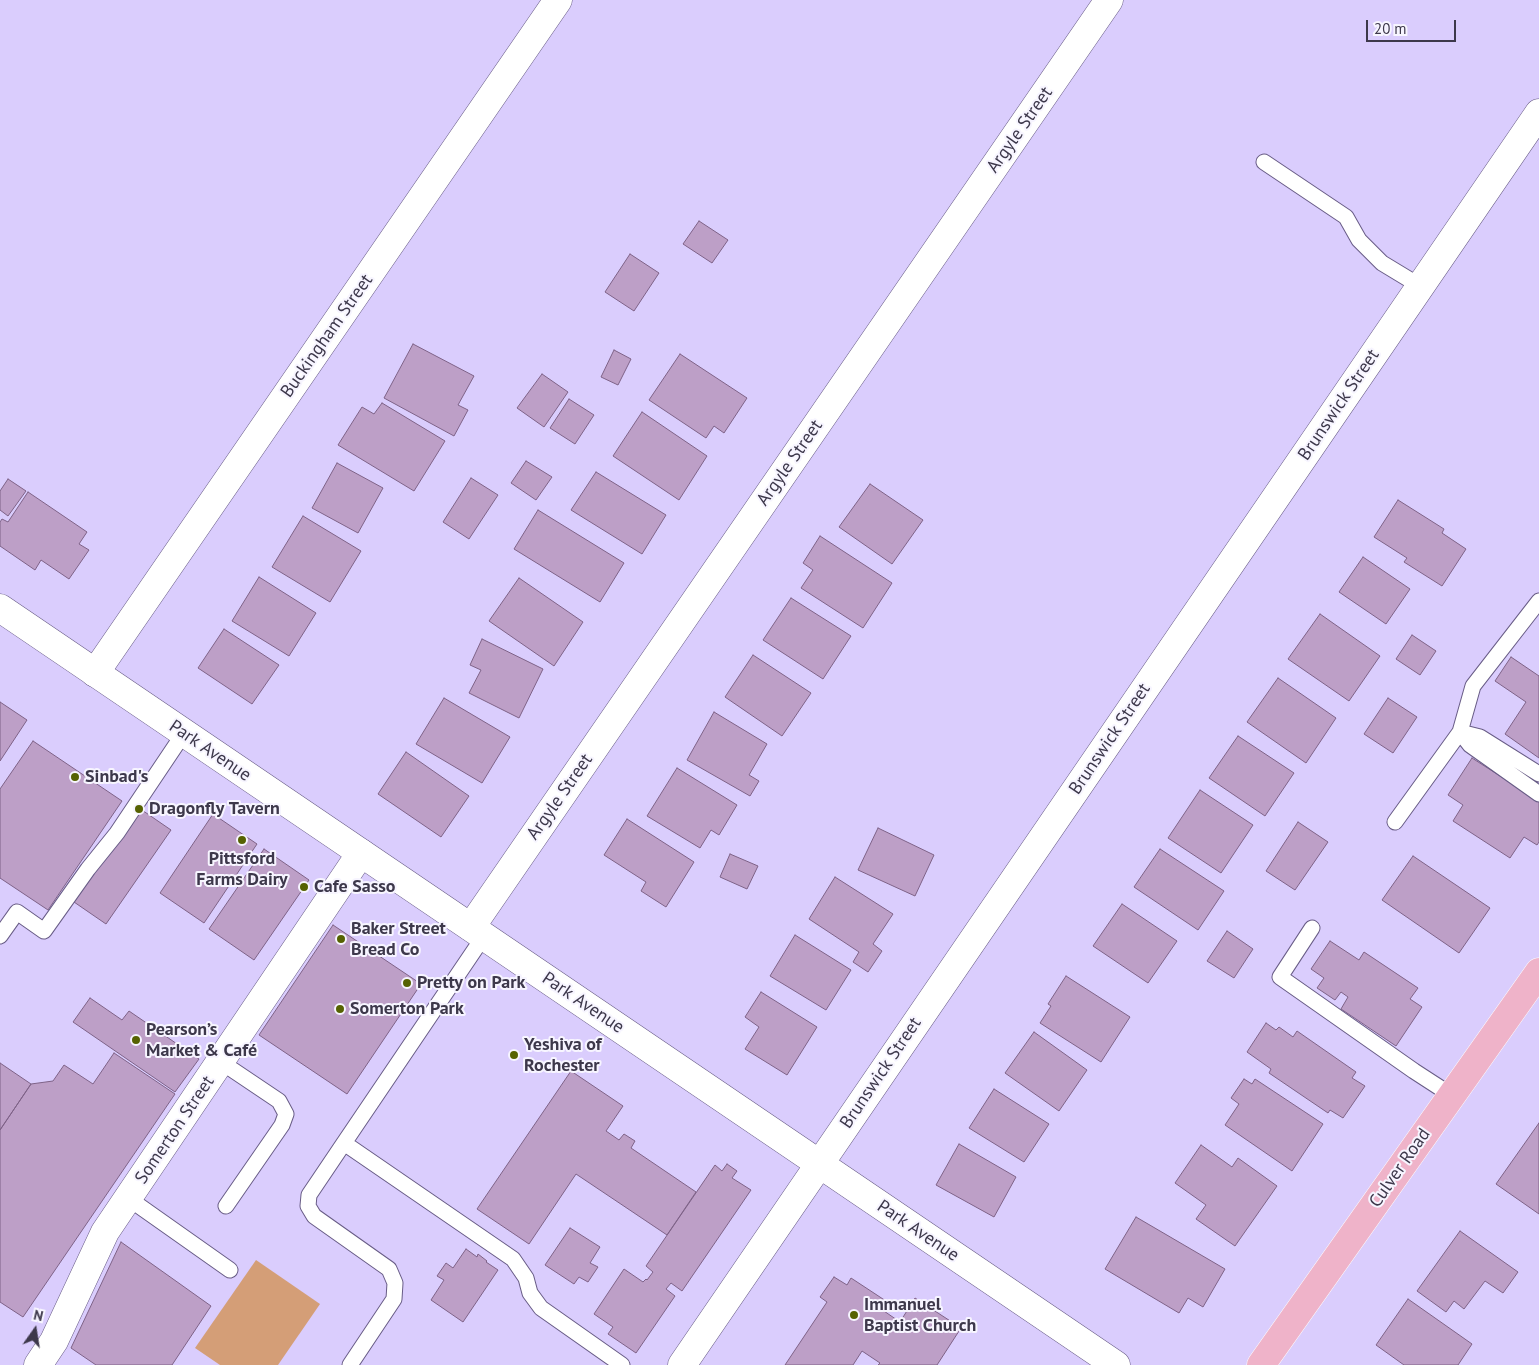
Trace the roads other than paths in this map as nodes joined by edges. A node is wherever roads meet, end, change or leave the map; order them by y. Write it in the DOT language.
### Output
graph roads {
  1 [pos="558,0"];
  2 [pos="1109,0"];
  3 [pos="1539,113"];
  4 [pos="1264,162"];
  5 [pos="1420,286"];
  6 [pos="1539,601"];
  7 [pos="0,608"];
  8 [pos="95,673"];
  9 [pos="1460,732"];
  10 [pos="184,733"];
  11 [pos="1539,774"];
  12 [pos="1539,794"];
  13 [pos="1395,822"];
  14 [pos="361,853"];
  15 [pos="1312,928"];
  16 [pos="477,931"];
  17 [pos="0,936"];
  18 [pos="1539,972"];
  19 [pos="221,1062"];
  20 [pos="1451,1095"];
  21 [pos="344,1143"];
  22 [pos="819,1164"];
  23 [pos="128,1198"];
  24 [pos="226,1206"];
  25 [pos="230,1270"];
  26 [pos="38,1365"];
  27 [pos="350,1365"];
  28 [pos="622,1365"];
  29 [pos="682,1365"];
  30 [pos="1116,1365"];
  31 [pos="1261,1365"];
  1 -- 8 [label="street, Buckingham Street"];
  2 -- 16 [label="street, Argyle Street"];
  3 -- 5 [label="street, Brunswick Street"];
  4 -- 5 [label="lane"];
  5 -- 22 [label="street, Brunswick Street"];
  6 -- 9 [label="lane"];
  7 -- 8 [label="street, Park Avenue"];
  8 -- 10 [label="street, Park Avenue"];
  9 -- 11 [label="lane"];
  9 -- 12 [label="lane"];
  9 -- 13 [label="lane"];
  10 -- 14 [label="street, Park Avenue"];
  10 -- 17 [label="lane"];
  14 -- 16 [label="street, Park Avenue"];
  14 -- 19 [label="street, Somerton Street"];
  15 -- 20 [label="lane"];
  16 -- 21 [label="lane"];
  16 -- 22 [label="street, Park Avenue"];
  18 -- 20 [label="main road, Culver Road"];
  19 -- 23 [label="street, Somerton Street"];
  19 -- 24 [label="lane"];
  20 -- 31 [label="main road, Culver Road"];
  21 -- 27 [label="lane"];
  21 -- 28 [label="lane"];
  22 -- 29 [label="street, Brunswick Street"];
  22 -- 30 [label="street, Park Avenue"];
  23 -- 25 [label="lane"];
  23 -- 26 [label="street, Somerton Street"];
}
